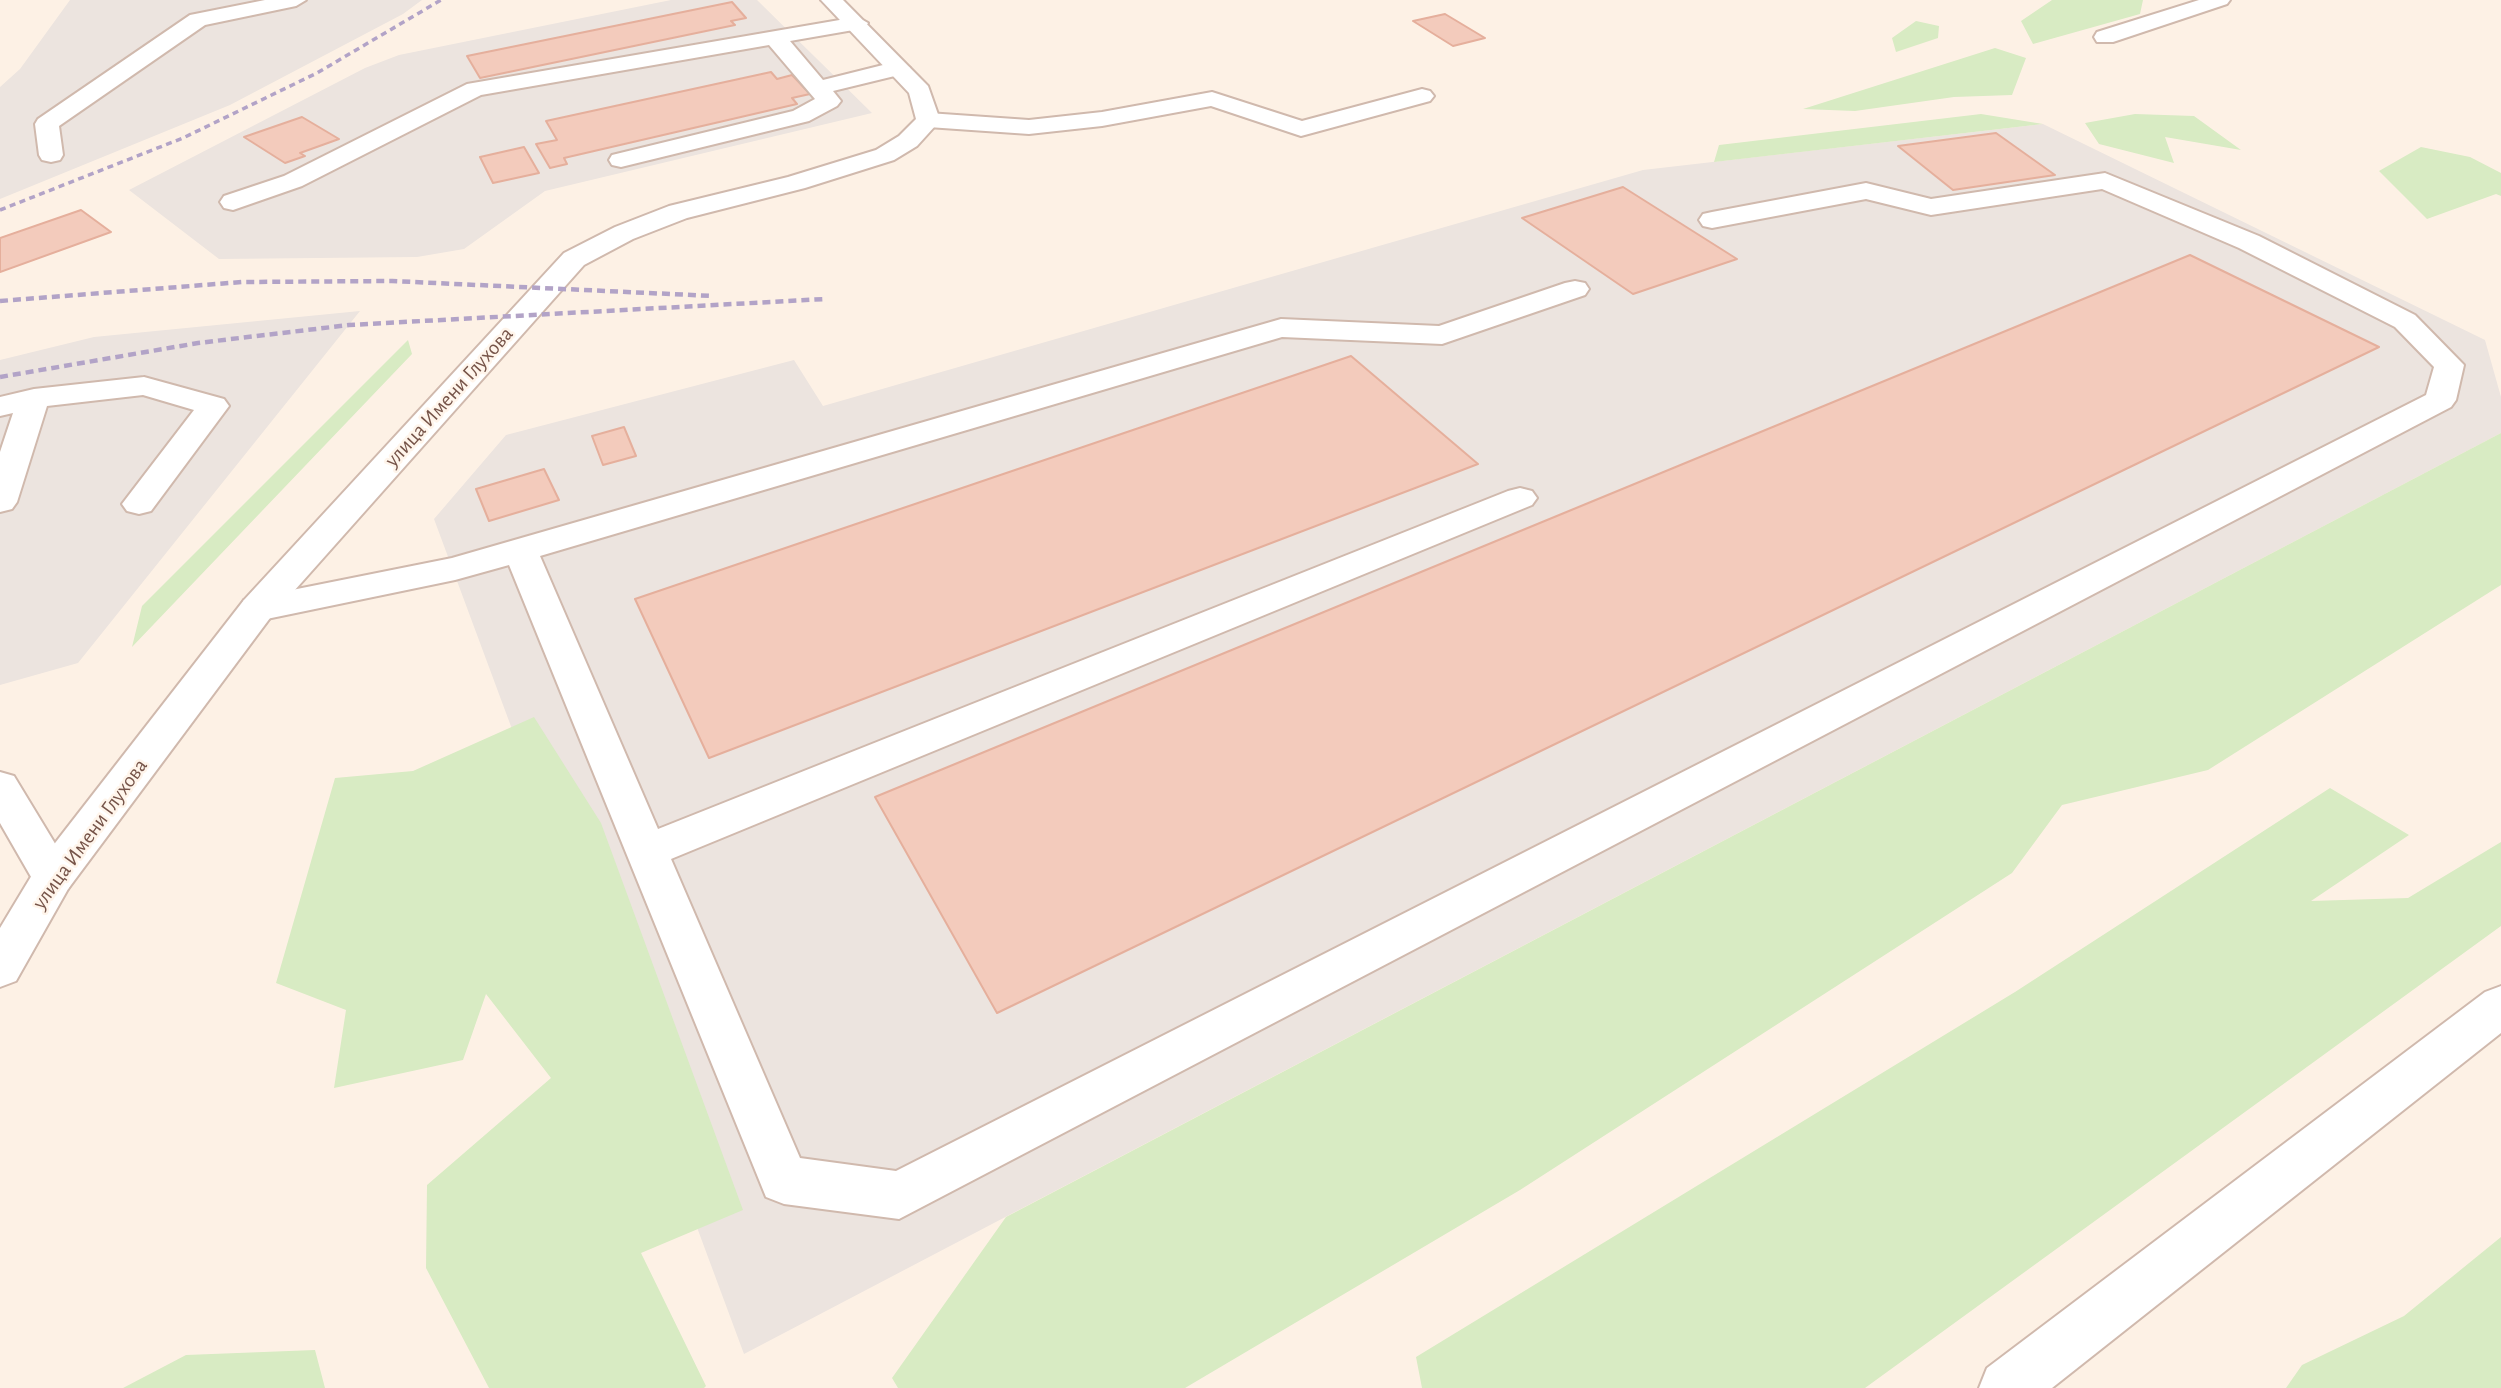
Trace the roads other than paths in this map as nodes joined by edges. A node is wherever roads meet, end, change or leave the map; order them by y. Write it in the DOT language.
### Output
graph roads {
  1 [pos="296,0"];
  2 [pos="831,0"];
  3 [pos="2220,0"];
  4 [pos="857,23"];
  5 [pos="2105,37"];
  6 [pos="775,38"];
  7 [pos="899,68"];
  8 [pos="818,88"];
  9 [pos="1422,96"];
  10 [pos="929,120"];
  11 [pos="51,155"];
  12 [pos="621,160"];
  13 [pos="233,202"];
  14 [pos="1712,220"];
  15 [pos="1575,289"];
  16 [pos="34,398"];
  17 [pos="0,407"];
  18 [pos="1520,498"];
  19 [pos="0,502"];
  20 [pos="139,504"];
  21 [pos="520,550"];
  22 [pos="257,609"];
  23 [pos="0,787"];
  24 [pos="645,852"];
  25 [pos="53,877"];
  26 [pos="0,968"];
  27 [pos="2501,1006"];
  28 [pos="2007,1388"];
  1 -- 11 [label="street"];
  2 -- 4 [label="street"];
  3 -- 5 [label="street"];
  4 -- 6 [label="street"];
  4 -- 7 [label="street"];
  6 -- 8 [label="street"];
  6 -- 13 [label="street"];
  7 -- 8 [label="street"];
  7 -- 10 [label="street"];
  8 -- 12 [label="street"];
  9 -- 10 [label="street"];
  10 -- 22 [label="street, улица Имени Глухова"];
  14 -- 24 [label="street"];
  15 -- 21 [label="street"];
  16 -- 17 [label="street"];
  16 -- 19 [label="street"];
  16 -- 20 [label="street"];
  18 -- 24 [label="street"];
  21 -- 22 [label="street"];
  21 -- 24 [label="street"];
  22 -- 25 [label="street, улица Имени Глухова"];
  23 -- 25 [label="street"];
  25 -- 26 [label="street, улица Имени Глухова"];
  27 -- 28 [label="street"];
}
